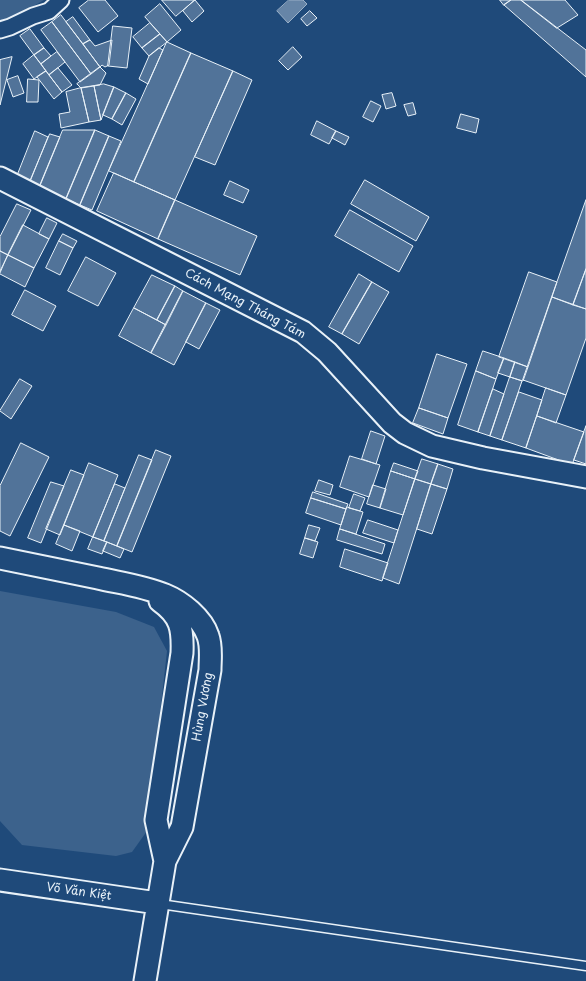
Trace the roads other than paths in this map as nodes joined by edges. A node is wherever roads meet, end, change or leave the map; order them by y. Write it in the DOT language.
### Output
graph roads {
  1 [pos="61,0"];
  2 [pos="0,30"];
  3 [pos="0,178"];
  4 [pos="586,477"];
  5 [pos="0,558"];
  6 [pos="140,586"];
  7 [pos="165,861"];
  8 [pos="0,880"];
  9 [pos="157,903"];
  10 [pos="586,966"];
  11 [pos="145,981"];
  1 -- 2 [label="street"];
  3 -- 4 [label="main road, Cách Mạng Tháng Tám"];
  5 -- 6 [label="main road, Hùng Vương"];
  6 -- 7 [label="main road, Hùng Vương"];
  6 -- 7 [label="main road, Hùng Vương"];
  7 -- 9 [label="main road, Hùng Vương"];
  8 -- 9 [label="main road, Võ Văn Kiệt"];
  9 -- 10 [label="lane"];
  9 -- 11 [label="main road, Hùng Vương"];
}
